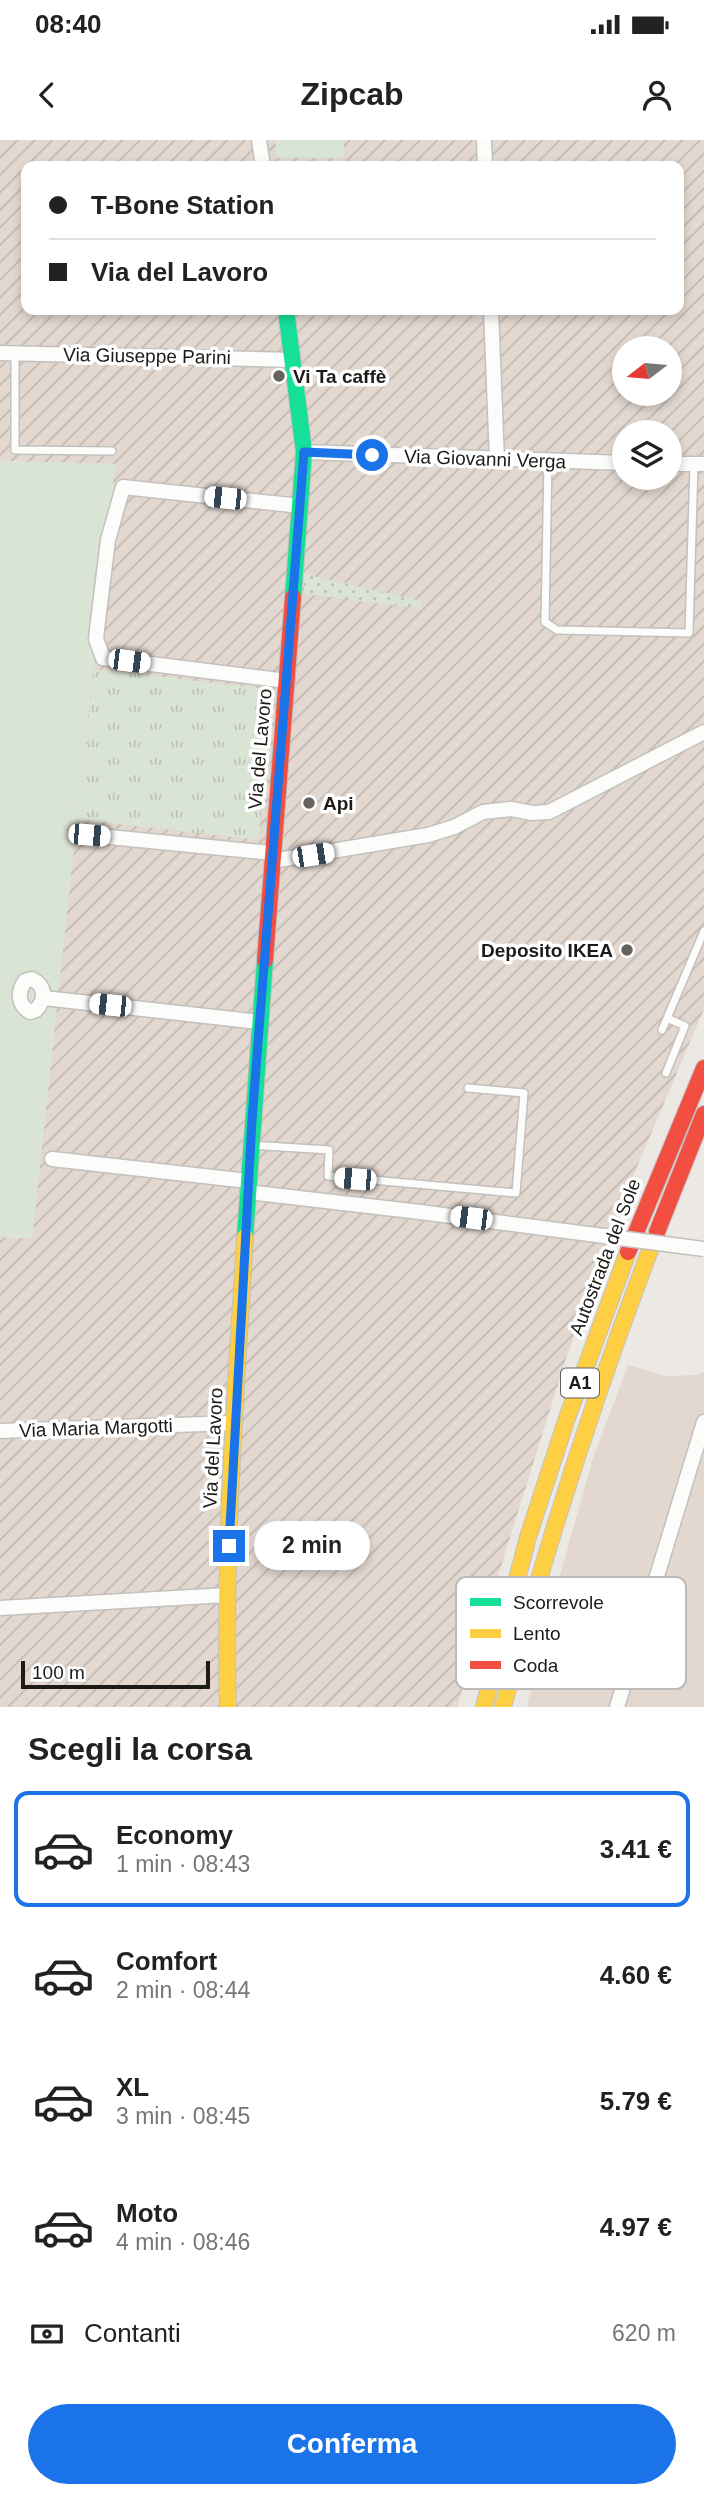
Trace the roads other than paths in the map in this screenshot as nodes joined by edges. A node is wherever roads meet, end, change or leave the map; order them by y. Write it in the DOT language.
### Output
graph roads {
  1 [pos="259,140"];
  2 [pos="484,140"];
  3 [pos="263,161"];
  4 [pos="485,161"];
  5 [pos="287,315"];
  6 [pos="491,315"];
  7 [pos="0,353"];
  8 [pos="15,353"];
  9 [pos="293,360"];
  10 [pos="112,450"];
  11 [pos="304,452"];
  12 [pos="497,460"];
  13 [pos="548,461"];
  14 [pos="612,463"];
  15 [pos="699,464"];
  16 [pos="301,506"];
  17 [pos="287,681"];
  18 [pos="704,732"];
  19 [pos="89,835"];
  20 [pos="272,857"];
  21 [pos="704,931"];
  22 [pos="44,998"];
  23 [pos="667,1018"];
  24 [pos="259,1022"];
  25 [pos="662,1030"];
  26 [pos="704,1068"];
  27 [pos="666,1073"];
  28 [pos="468,1088"];
  29 [pos="704,1114"];
  30 [pos="251,1145"];
  31 [pos="52,1159"];
  32 [pos="248,1187"];
  33 [pos="704,1249"];
  34 [pos="704,1422"];
  35 [pos="234,1423"];
  36 [pos="0,1431"];
  37 [pos="518,1577"];
  38 [pos="539,1577"];
  39 [pos="656,1577"];
  40 [pos="227,1595"];
  41 [pos="0,1608"];
  42 [pos="489,1689"];
  43 [pos="508,1689"];
  44 [pos="622,1689"];
  45 [pos="228,1707"];
  46 [pos="484,1707"];
  47 [pos="503,1707"];
  48 [pos="617,1707"];
  1 -- 3 [label="street"];
  2 -- 4 [label="street"];
  5 -- 9 [label="main road, Via del Lavoro"];
  6 -- 12 [label="street"];
  7 -- 8 [label="street, Via Giuseppe Parini"];
  8 -- 9 [label="street, Via Giuseppe Parini"];
  8 -- 10 [label="lane"];
  9 -- 11 [label="main road, Via del Lavoro"];
  11 -- 12 [label="street, Via Giovanni Verga"];
  11 -- 16 [label="main road, Via del Lavoro"];
  12 -- 13 [label="street, Via Giovanni Verga"];
  13 -- 14 [label="street, Via Giovanni Verga"];
  13 -- 15 [label="lane"];
  16 -- 17 [label="main road, Via del Lavoro"];
  16 -- 17 [label="street"];
  17 -- 20 [label="main road, Via del Lavoro"];
  18 -- 20 [label="street"];
  19 -- 20 [label="street"];
  20 -- 24 [label="main road, Via del Lavoro"];
  21 -- 23 [label="lane"];
  22 -- 24 [label="street"];
  23 -- 25 [label="lane"];
  23 -- 27 [label="lane"];
  24 -- 30 [label="main road, Via del Lavoro"];
  26 -- 37 [label="main road, Autostrada del Sole / A1"];
  28 -- 30 [label="lane"];
  29 -- 38 [label="main road, Autostrada del Sole / A1"];
  30 -- 32 [label="main road, Via del Lavoro"];
  31 -- 32 [label="street"];
  32 -- 33 [label="street, bridge"];
  32 -- 35 [label="main road, Via del Lavoro"];
  34 -- 39 [label="street"];
  35 -- 36 [label="street, Via Maria Margotti"];
  35 -- 40 [label="main road, Via del Lavoro"];
  40 -- 41 [label="street"];
  40 -- 45 [label="main road, Via del Lavoro"];
  42 -- 46 [label="main road, Autostrada del Sole / A1"];
  43 -- 47 [label="main road, Autostrada del Sole / A1"];
  44 -- 48 [label="street"];
}
